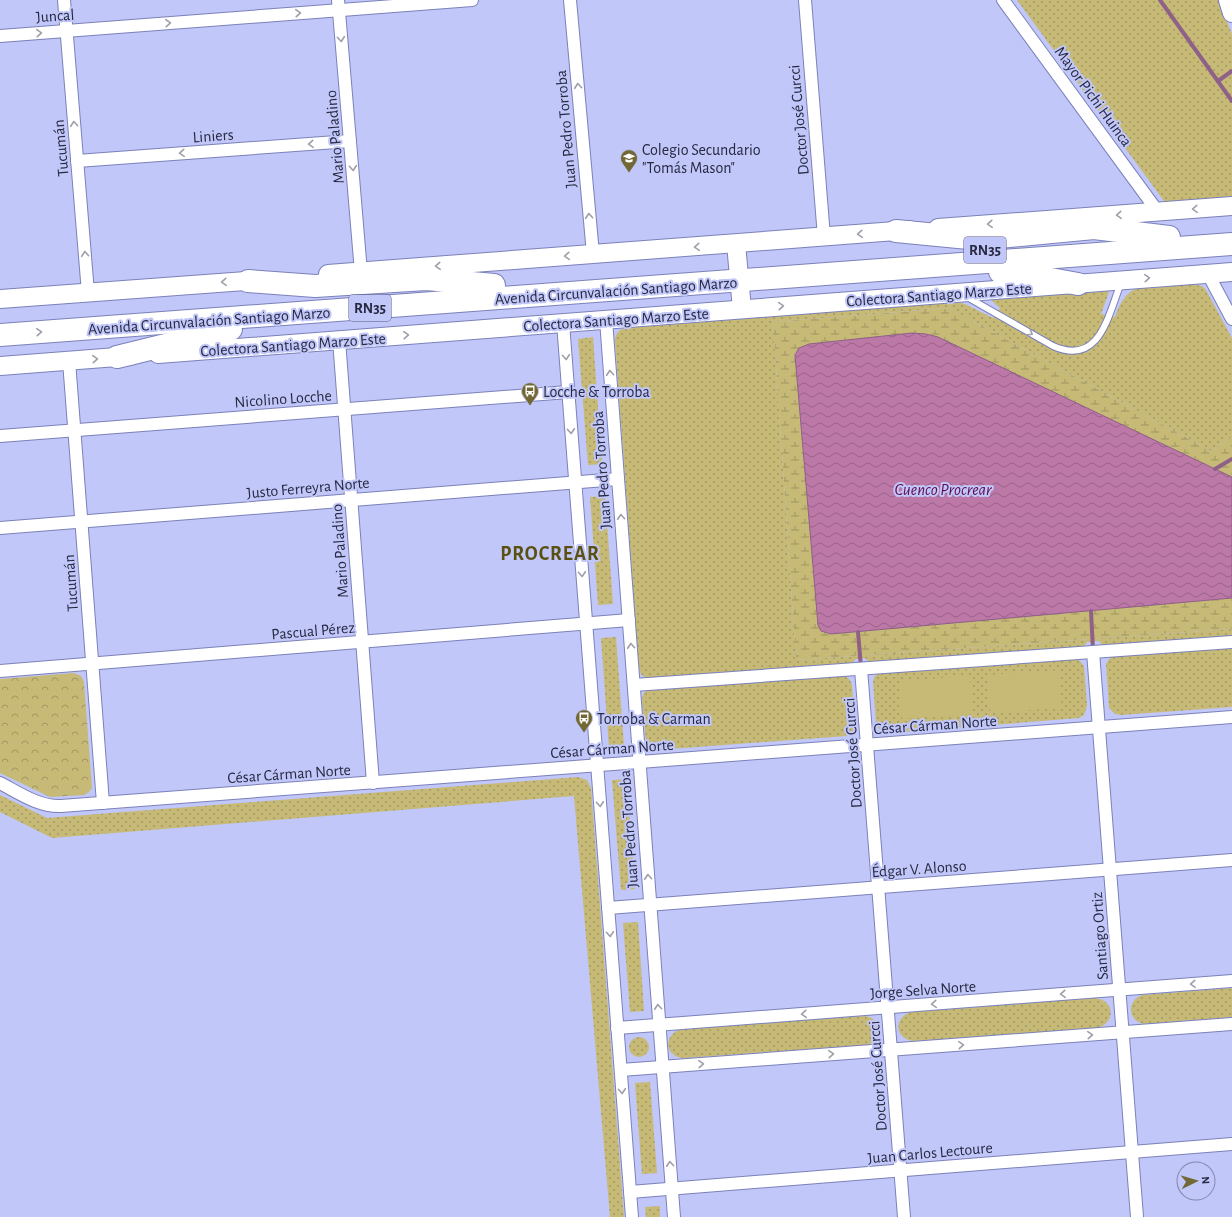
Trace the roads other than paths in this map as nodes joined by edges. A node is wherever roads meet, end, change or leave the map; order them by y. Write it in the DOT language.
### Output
graph roads {
  1 [pos="64,0"];
  2 [pos="472,0"];
  3 [pos="570,0"];
  4 [pos="805,0"];
  5 [pos="1003,0"];
  6 [pos="1228,0"];
  7 [pos="339,5"];
  8 [pos="1232,13"];
  9 [pos="66,30"];
  10 [pos="0,36"];
  11 [pos="350,141"];
  12 [pos="77,161"];
  13 [pos="1232,206"];
  14 [pos="1158,212"];
  15 [pos="896,231"];
  16 [pos="1232,232"];
  17 [pos="1169,236"];
  18 [pos="824,237"];
  19 [pos="736,244"];
  20 [pos="1232,244"];
  21 [pos="593,254"];
  22 [pos="362,272"];
  23 [pos="1232,272"];
  24 [pos="738,274"];
  25 [pos="1208,274"];
  26 [pos="807,276"];
  27 [pos="248,280"];
  28 [pos="1122,280"];
  29 [pos="1078,284"];
  30 [pos="494,285"];
  31 [pos="88,293"];
  32 [pos="959,293"];
  33 [pos="0,299"];
  34 [pos="445,302"];
  35 [pos="742,309"];
  36 [pos="1232,319"];
  37 [pos="0,320"];
  38 [pos="606,320"];
  39 [pos="563,323"];
  40 [pos="0,335"];
  41 [pos="339,340"];
  42 [pos="117,357"];
  43 [pos="70,361"];
  44 [pos="0,366"];
  45 [pos="568,392"];
  46 [pos="344,409"];
  47 [pos="75,431"];
  48 [pos="0,436"];
  49 [pos="618,479"];
  50 [pos="575,482"];
  51 [pos="351,500"];
  52 [pos="82,522"];
  53 [pos="0,528"];
  54 [pos="629,620"];
  55 [pos="586,624"];
  56 [pos="362,642"];
  57 [pos="1232,642"];
  58 [pos="1093,652"];
  59 [pos="92,664"];
  60 [pos="861,669"];
  61 [pos="0,671"];
  62 [pos="634,685"];
  63 [pos="1232,717"];
  64 [pos="1099,727"];
  65 [pos="867,745"];
  66 [pos="639,762"];
  67 [pos="597,765"];
  68 [pos="0,783"];
  69 [pos="372,783"];
  70 [pos="103,803"];
  71 [pos="1232,860"];
  72 [pos="1110,870"];
  73 [pos="878,888"];
  74 [pos="650,905"];
  75 [pos="608,908"];
  76 [pos="1232,982"];
  77 [pos="1119,990"];
  78 [pos="887,1008"];
  79 [pos="1232,1024"];
  80 [pos="659,1025"];
  81 [pos="617,1028"];
  82 [pos="1122,1032"];
  83 [pos="891,1050"];
  84 [pos="663,1067"];
  85 [pos="621,1070"];
  86 [pos="1232,1144"];
  87 [pos="1132,1152"];
  88 [pos="900,1171"];
  89 [pos="672,1189"];
  90 [pos="630,1192"];
  91 [pos="632,1217"];
  92 [pos="674,1217"];
  93 [pos="904,1217"];
  94 [pos="1137,1217"];
  1 -- 9 [label="street, Tucumán"];
  2 -- 7 [label="street, Juncal"];
  21 -- 3 [label="street, Juan Pedro Torroba, one-way"];
  4 -- 18 [label="street, Doctor José Curcci"];
  5 -- 14 [label="street, Mayor Pichi Huinca"];
  6 -- 8 [label="street"];
  9 -- 7 [label="street, Juncal, one-way"];
  7 -- 11 [label="street, Mario Paladino, one-way"];
  10 -- 9 [label="street, Juncal, one-way"];
  12 -- 9 [label="street, Tucumán, one-way"];
  11 -- 12 [label="street, Liniers, one-way"];
  11 -- 22 [label="street, Mario Paladino, one-way"];
  31 -- 12 [label="street, Tucumán, one-way"];
  13 -- 14 [label="street, one-way"];
  14 -- 15 [label="street, one-way"];
  15 -- 17 [label="highway"];
  15 -- 18 [label="street, one-way"];
  16 -- 17 [label="highway, Avenida Circunvalación Santiago Marzo / RN35"];
  17 -- 24 [label="highway, Avenida Circunvalación Santiago Marzo / RN35"];
  18 -- 19 [label="street"];
  19 -- 21 [label="street, one-way"];
  19 -- 24 [label="street"];
  20 -- 26 [label="highway, Avenida Circunvalación Santiago Marzo / RN35"];
  21 -- 22 [label="street, one-way"];
  22 -- 27 [label="street"];
  23 -- 25 [label="street, Colectora Santiago Marzo Este"];
  24 -- 26 [label="highway, Avenida Circunvalación Santiago Marzo / RN35"];
  24 -- 30 [label="highway, Avenida Circunvalación Santiago Marzo / RN35"];
  24 -- 34 [label="highway, Avenida Circunvalación Santiago Marzo / RN35"];
  24 -- 35 [label="street"];
  28 -- 25 [label="street, Colectora Santiago Marzo Este, one-way"];
  25 -- 36 [label="street"];
  26 -- 29 [label="highway"];
  27 -- 30 [label="highway"];
  27 -- 31 [label="street, one-way"];
  28 -- 29 [label="street, Colectora Santiago Marzo Este"];
  32 -- 28 [label="lane, one-way"];
  29 -- 32 [label="street, Colectora Santiago Marzo Este"];
  30 -- 37 [label="highway, Avenida Circunvalación Santiago Marzo / RN35"];
  31 -- 33 [label="street"];
  35 -- 32 [label="street, Colectora Santiago Marzo Este, one-way"];
  40 -- 34 [label="highway, Avenida Circunvalación Santiago Marzo / RN35, one-way"];
  34 -- 42 [label="highway"];
  35 -- 38 [label="street, Colectora Santiago Marzo Este"];
  38 -- 39 [label="street, Colectora Santiago Marzo Este"];
  49 -- 38 [label="street, Juan Pedro Torroba, one-way"];
  41 -- 39 [label="street, Colectora Santiago Marzo Este, one-way"];
  39 -- 45 [label="street, Juan Pedro Torroba, one-way"];
  41 -- 42 [label="street, Colectora Santiago Marzo Este"];
  41 -- 46 [label="street, Mario Paladino"];
  43 -- 42 [label="street, Colectora Santiago Marzo Este, one-way"];
  43 -- 44 [label="street, Colectora Santiago Marzo Este"];
  43 -- 47 [label="street, Tucumán"];
  45 -- 46 [label="street, Nicolino Locche"];
  45 -- 50 [label="street, Juan Pedro Torroba, one-way"];
  46 -- 47 [label="street, Nicolino Locche"];
  46 -- 51 [label="street, Mario Paladino"];
  47 -- 48 [label="street, Nicolino Locche"];
  47 -- 52 [label="street, Tucumán"];
  49 -- 50 [label="street, Justo Ferreyra Norte"];
  54 -- 49 [label="street, Juan Pedro Torroba, one-way"];
  50 -- 51 [label="street, Justo Ferreyra Norte"];
  50 -- 55 [label="street, Juan Pedro Torroba, one-way"];
  51 -- 52 [label="street, Justo Ferreyra Norte"];
  51 -- 56 [label="street, Mario Paladino"];
  52 -- 53 [label="street, Justo Ferreyra Norte"];
  52 -- 59 [label="street, Tucumán"];
  54 -- 55 [label="street, Pascual Pérez"];
  62 -- 54 [label="street, Juan Pedro Torroba, one-way"];
  55 -- 56 [label="street, Pascual Pérez"];
  55 -- 67 [label="street, Juan Pedro Torroba"];
  56 -- 59 [label="street, Pascual Pérez"];
  56 -- 69 [label="street, Mario Paladino"];
  57 -- 58 [label="street"];
  58 -- 60 [label="street"];
  58 -- 64 [label="street, Santiago Ortiz"];
  59 -- 61 [label="street, Pascual Pérez"];
  59 -- 70 [label="street, Tucumán"];
  60 -- 62 [label="street"];
  60 -- 65 [label="street, Doctor José Curcci"];
  62 -- 66 [label="street, Juan Pedro Torroba"];
  63 -- 64 [label="street, César Cárman Norte"];
  64 -- 65 [label="street, César Cárman Norte"];
  64 -- 72 [label="street, Santiago Ortiz"];
  65 -- 66 [label="street, César Cárman Norte"];
  65 -- 73 [label="street, Doctor José Curcci"];
  66 -- 67 [label="street, César Cárman Norte"];
  74 -- 66 [label="street, Juan Pedro Torroba, one-way"];
  67 -- 69 [label="street, César Cárman Norte"];
  67 -- 75 [label="street, Juan Pedro Torroba, one-way"];
  68 -- 70 [label="street, César Cárman Norte"];
  69 -- 70 [label="street, César Cárman Norte"];
  71 -- 72 [label="street, Édgar V. Alonso"];
  72 -- 73 [label="street, Édgar V. Alonso"];
  72 -- 77 [label="street, Santiago Ortiz"];
  73 -- 74 [label="street, Édgar V. Alonso"];
  73 -- 78 [label="street, Doctor José Curcci"];
  74 -- 75 [label="street, Édgar V. Alonso"];
  80 -- 74 [label="street, Juan Pedro Torroba, one-way"];
  75 -- 81 [label="street, Juan Pedro Torroba, one-way"];
  76 -- 77 [label="street, Jorge Selva Norte, one-way"];
  77 -- 78 [label="street, Jorge Selva Norte, one-way"];
  77 -- 82 [label="street, Santiago Ortiz"];
  78 -- 80 [label="street, Jorge Selva Norte, one-way"];
  78 -- 83 [label="street, Doctor José Curcci"];
  79 -- 82 [label="street"];
  80 -- 81 [label="street, Jorge Selva Norte"];
  80 -- 84 [label="street, Juan Pedro Torroba"];
  81 -- 85 [label="street, Juan Pedro Torroba"];
  83 -- 82 [label="street, one-way"];
  82 -- 87 [label="street, Santiago Ortiz"];
  84 -- 83 [label="street, one-way"];
  83 -- 88 [label="street, Doctor José Curcci"];
  84 -- 85 [label="street"];
  89 -- 84 [label="street, Juan Pedro Torroba, one-way"];
  85 -- 90 [label="street, Juan Pedro Torroba, one-way"];
  86 -- 87 [label="street, Juan Carlos Lectoure"];
  87 -- 88 [label="street, Juan Carlos Lectoure"];
  87 -- 94 [label="street, Santiago Ortiz"];
  88 -- 89 [label="street, Juan Carlos Lectoure"];
  88 -- 93 [label="street, Doctor José Curcci"];
  89 -- 90 [label="street, Juan Carlos Lectoure"];
  89 -- 92 [label="street, Juan Pedro Torroba"];
  90 -- 91 [label="street, Juan Pedro Torroba"];
}
